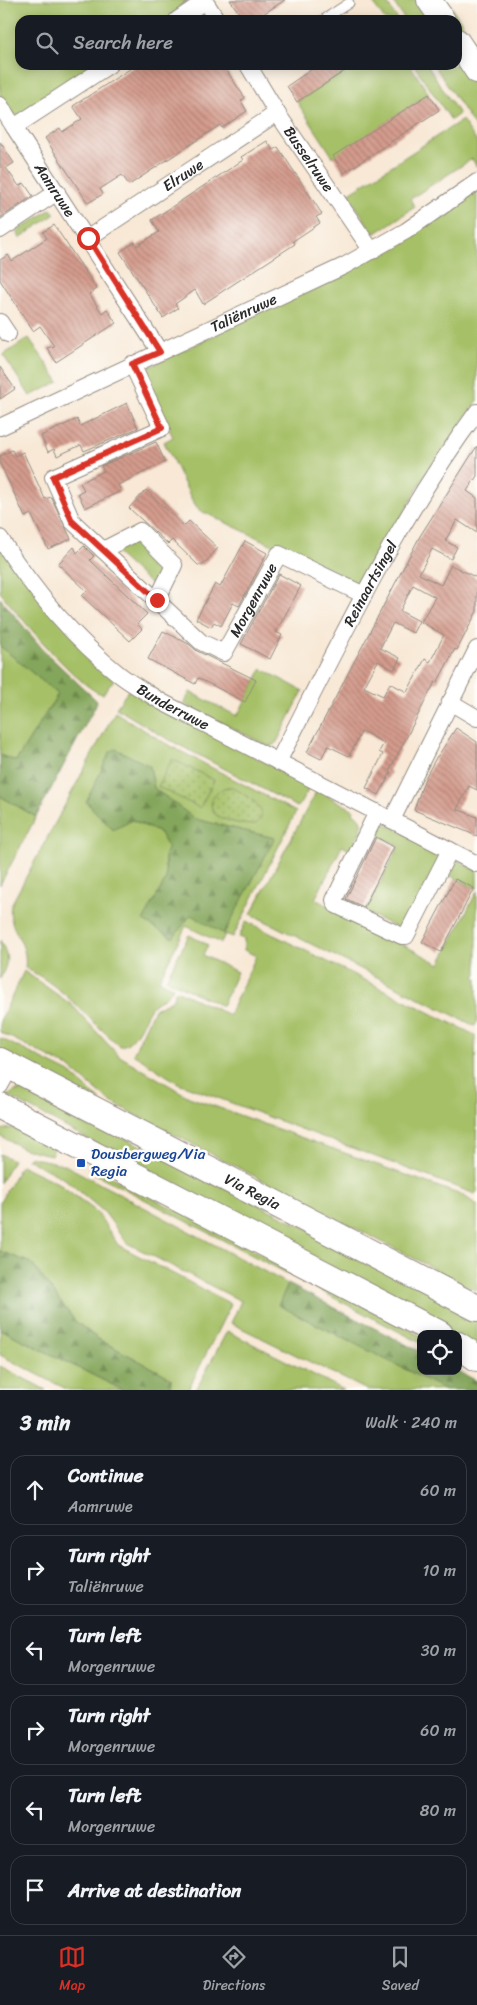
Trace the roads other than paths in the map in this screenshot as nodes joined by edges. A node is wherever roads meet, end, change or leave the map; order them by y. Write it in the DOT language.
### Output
graph roads {
  1 [pos="429,0"];
  2 [pos="205,1"];
  3 [pos="349,4"];
  4 [pos="184,15"];
  5 [pos="215,15"];
  6 [pos="330,15"];
  7 [pos="440,15"];
  8 [pos="462,48"];
  9 [pos="101,70"];
  10 [pos="252,70"];
  11 [pos="477,71"];
  12 [pos="0,106"];
  13 [pos="277,112"];
  14 [pos="14,127"];
  15 [pos="477,182"];
  16 [pos="57,192"];
  17 [pos="0,230"];
  18 [pos="88,238"];
  19 [pos="372,251"];
  20 [pos="160,352"];
  21 [pos="132,364"];
  22 [pos="477,412"];
  23 [pos="0,427"];
  24 [pos="0,538"];
  25 [pos="103,550"];
  26 [pos="364,596"];
  27 [pos="157,600"];
  28 [pos="477,649"];
  29 [pos="470,679"];
  30 [pos="450,702"];
  31 [pos="477,718"];
  32 [pos="278,762"];
  33 [pos="384,816"];
  34 [pos="450,850"];
  35 [pos="477,864"];
  36 [pos="4,1071"];
  37 [pos="0,1106"];
  38 [pos="477,1308"];
  39 [pos="432,1330"];
  40 [pos="462,1348"];
  41 [pos="477,1358"];
  1 -- 7 [label="street"];
  2 -- 4 [label="street"];
  2 -- 5 [label="street"];
  3 -- 6 [label="lane"];
  8 -- 11 [label="street"];
  9 -- 14 [label="street"];
  10 -- 13 [label="street, Busselruwe"];
  12 -- 14 [label="street, Aamruwe"];
  13 -- 18 [label="street, Elruwe"];
  13 -- 19 [label="street, Busselruwe"];
  14 -- 16 [label="street, Aamruwe"];
  15 -- 19 [label="street, Taliënruwe"];
  16 -- 17 [label="street"];
  16 -- 18 [label="street, Aamruwe"];
  18 -- 20 [label="street, Aamruwe"];
  19 -- 20 [label="street, Taliënruwe"];
  20 -- 21 [label="street, Taliënruwe"];
  21 -- 23 [label="street, Taliënruwe"];
  21 -- 25 [label="street, Morgenruwe"];
  22 -- 26 [label="street, Reinaartsingel"];
  24 -- 32 [label="street, Bunderruwe"];
  25 -- 27 [label="street, Morgenruwe"];
  25 -- 27 [label="street"];
  26 -- 27 [label="street, Morgenruwe"];
  26 -- 32 [label="street, Reinaartsingel"];
  28 -- 29 [label="street"];
  29 -- 30 [label="street"];
  30 -- 31 [label="street"];
  30 -- 33 [label="street"];
  32 -- 33 [label="street, Bunderruwe"];
  33 -- 34 [label="street, Bunderruwe"];
  33 -- 34 [label="street"];
  34 -- 35 [label="street, Bunderruwe"];
  36 -- 38 [label="main road, Via Regia"];
  37 -- 39 [label="main road"];
  40 -- 41 [label="main road"];
}
